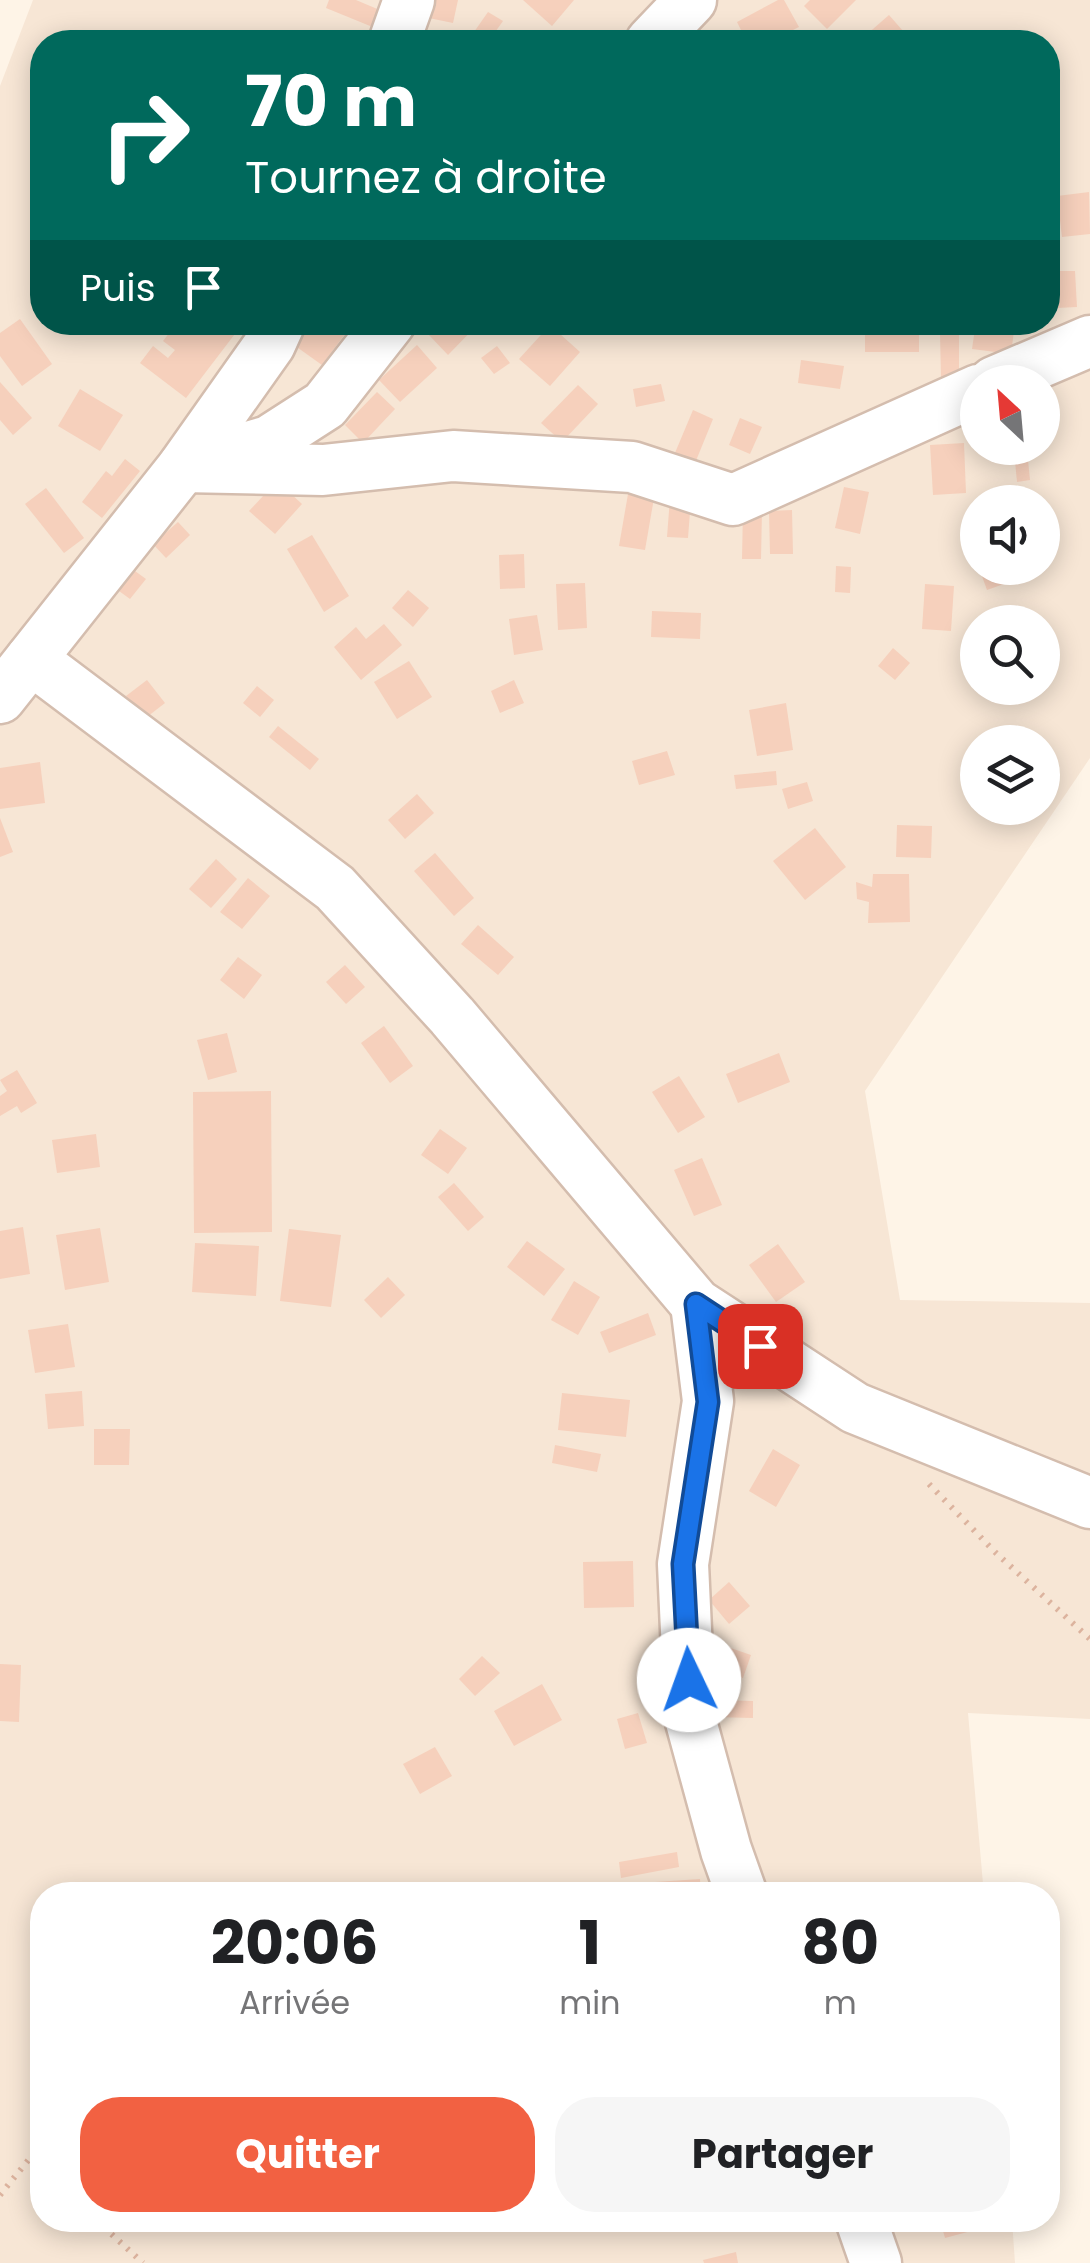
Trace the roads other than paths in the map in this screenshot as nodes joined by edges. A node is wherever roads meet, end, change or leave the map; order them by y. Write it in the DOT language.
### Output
graph roads {
  1 [pos="409,0"];
  2 [pos="691,0"];
  3 [pos="398,30"];
  4 [pos="662,30"];
  5 [pos="274,335"];
  6 [pos="380,335"];
  7 [pos="1090,341"];
  8 [pos="1034,365"];
  9 [pos="960,398"];
  10 [pos="184,466"];
  11 [pos="31,659"];
  12 [pos="0,698"];
  13 [pos="696,1304"];
  14 [pos="1090,1503"];
  15 [pos="737,1882"];
  16 [pos="864,2232"];
  17 [pos="876,2263"];
  1 -- 3 [label="street"];
  2 -- 4 [label="street"];
  5 -- 10 [label="street"];
  6 -- 10 [label="street"];
  7 -- 8 [label="street"];
  9 -- 10 [label="street"];
  10 -- 11 [label="street"];
  11 -- 12 [label="street"];
  11 -- 13 [label="street"];
  13 -- 14 [label="street"];
  13 -- 15 [label="street"];
  16 -- 17 [label="street"];
}
